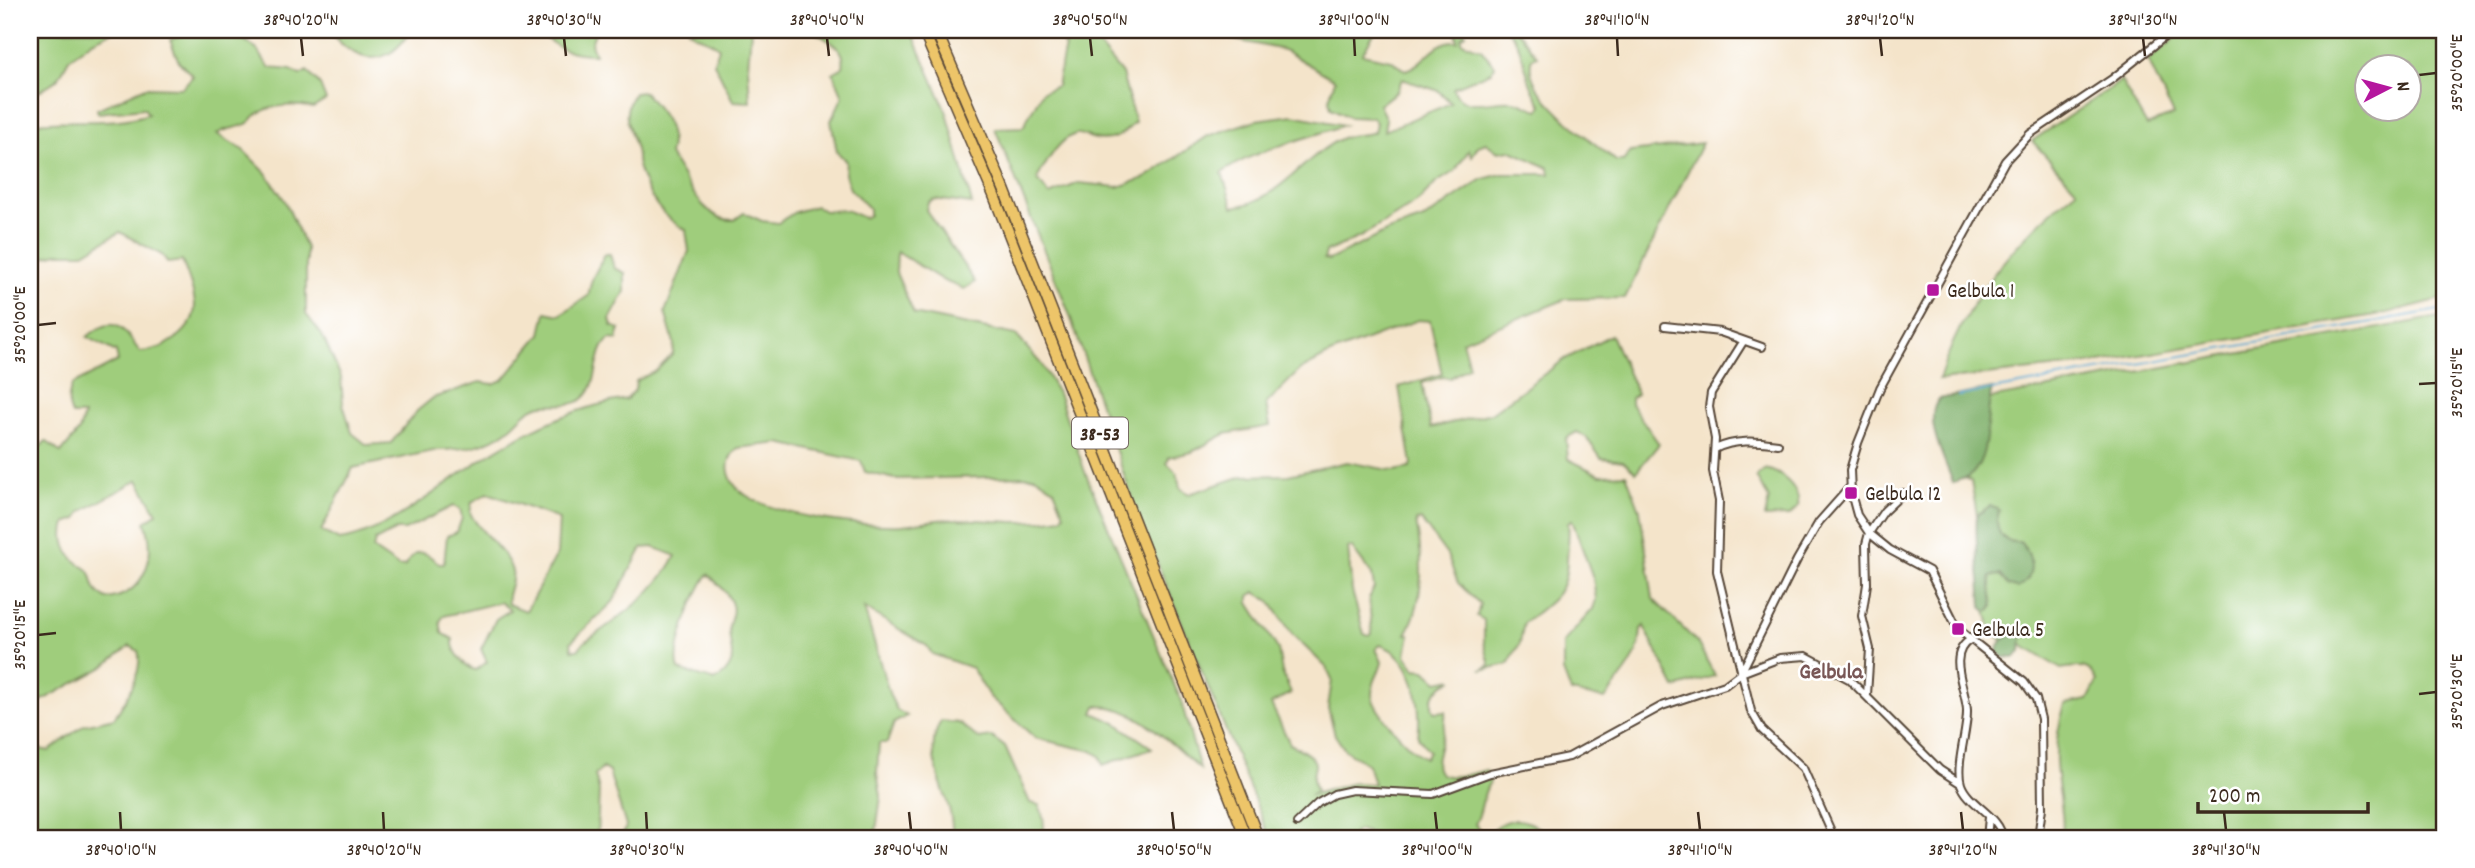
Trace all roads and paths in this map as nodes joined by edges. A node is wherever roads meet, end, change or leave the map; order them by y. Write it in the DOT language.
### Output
graph roads {
  1 [pos="923,30"];
  2 [pos="936,30"];
  3 [pos="2173,30"];
  4 [pos="1665,326"];
  5 [pos="1742,342"];
  6 [pos="1762,347"];
  7 [pos="1778,444"];
  8 [pos="1715,449"];
  9 [pos="1850,487"];
  10 [pos="1903,493"];
  11 [pos="1869,533"];
  12 [pos="1970,640"];
  13 [pos="1741,673"];
  14 [pos="1867,695"];
  15 [pos="1960,783"];
  16 [pos="1989,817"];
  17 [pos="1297,823"];
  18 [pos="1246,838"];
  19 [pos="1258,838"];
  20 [pos="1834,838"];
  21 [pos="1987,838"];
  22 [pos="2002,838"];
  23 [pos="2038,838"];
  1 -- 18 [label="highway, 38-53"];
  2 -- 19 [label="highway, 38-53"];
  3 -- 9 [label="street"];
  4 -- 5 [label="street"];
  5 -- 6 [label="street"];
  5 -- 8 [label="street"];
  7 -- 8 [label="street"];
  8 -- 13 [label="street"];
  9 -- 11 [label="street"];
  9 -- 13 [label="street"];
  10 -- 11 [label="street"];
  11 -- 12 [label="street"];
  11 -- 14 [label="street"];
  12 -- 15 [label="street"];
  12 -- 23 [label="street"];
  13 -- 14 [label="street"];
  13 -- 17 [label="street"];
  13 -- 20 [label="street"];
  14 -- 15 [label="street"];
  15 -- 16 [label="street"];
  16 -- 21 [label="street"];
  16 -- 22 [label="street"];
}
